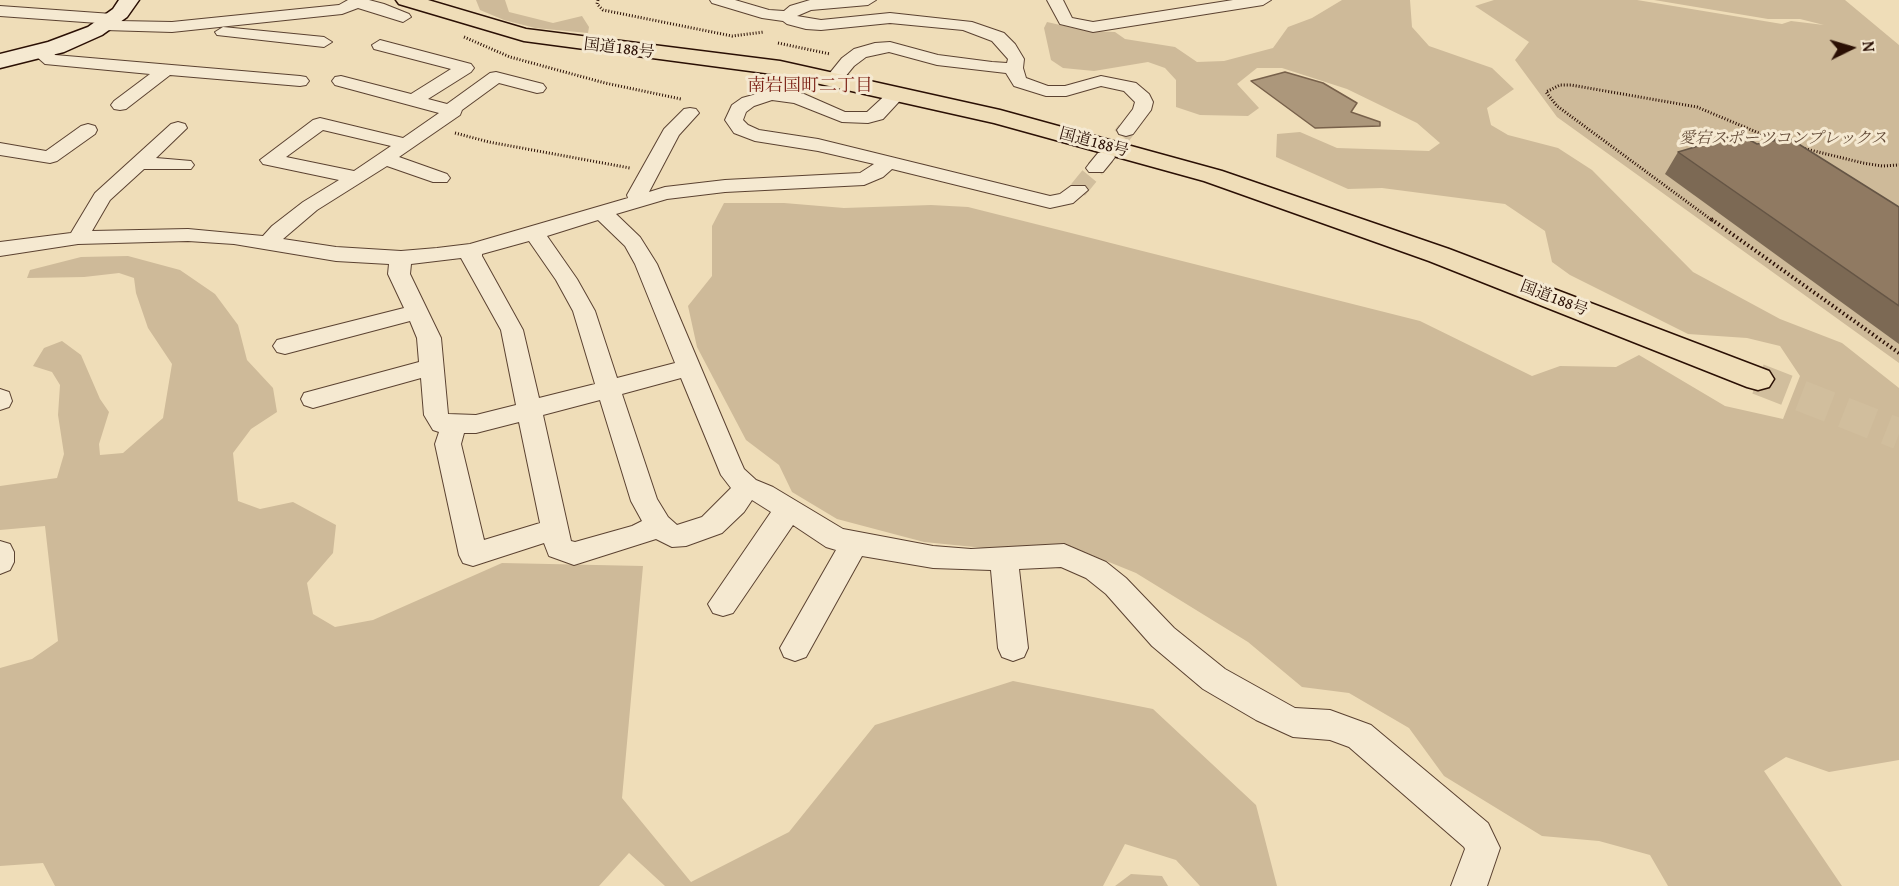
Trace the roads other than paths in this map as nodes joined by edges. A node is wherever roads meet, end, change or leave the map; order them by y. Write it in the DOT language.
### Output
graph roads {
  1 [pos="129,0"];
  2 [pos="718,0"];
  3 [pos="868,0"];
  4 [pos="1055,0"];
  5 [pos="1263,0"];
  6 [pos="359,1"];
  7 [pos="809,3"];
  8 [pos="404,8"];
  9 [pos="0,11"];
  10 [pos="788,16"];
  11 [pos="109,22"];
  12 [pos="193,25"];
  13 [pos="324,42"];
  14 [pos="380,45"];
  15 [pos="44,50"];
  16 [pos="0,61"];
  17 [pos="1014,68"];
  18 [pos="166,70"];
  19 [pos="834,79"];
  20 [pos="300,81"];
  21 [pos="341,81"];
  22 [pos="537,88"];
  23 [pos="898,93"];
  24 [pos="414,100"];
  25 [pos="120,105"];
  26 [pos="686,106"];
  27 [pos="450,110"];
  28 [pos="178,128"];
  29 [pos="88,130"];
  30 [pos="1126,130"];
  31 [pos="406,144"];
  32 [pos="0,149"];
  33 [pos="385,159"];
  34 [pos="888,162"];
  35 [pos="139,163"];
  36 [pos="184,165"];
  37 [pos="633,168"];
  38 [pos="357,178"];
  39 [pos="440,178"];
  40 [pos="1078,190"];
  41 [pos="638,198"];
  42 [pos="602,212"];
  43 [pos="534,233"];
  44 [pos="78,238"];
  45 [pos="269,243"];
  46 [pos="0,249"];
  47 [pos="471,250"];
  48 [pos="401,258"];
  49 [pos="417,312"];
  50 [pos="285,346"];
  51 [pos="430,367"];
  52 [pos="688,368"];
  53 [pos="1758,379"];
  54 [pos="608,390"];
  55 [pos="313,399"];
  56 [pos="530,411"];
  57 [pos="454,426"];
  58 [pos="747,487"];
  59 [pos="792,511"];
  60 [pos="658,525"];
  61 [pos="555,529"];
  62 [pos="855,543"];
  63 [pos="0,552"];
  64 [pos="1003,558"];
  65 [pos="0,562"];
  66 [pos="723,604"];
  67 [pos="795,648"];
  68 [pos="1013,648"];
  69 [pos="1469,886"];
  1 -- 11 [label="street"];
  2 -- 10 [label="street"];
  3 -- 7 [label="street"];
  4 -- 5 [label="street"];
  6 -- 8 [label="street"];
  6 -- 12 [label="street"];
  7 -- 10 [label="street"];
  8 -- 19 [label="highway, 国道188号"];
  9 -- 11 [label="street"];
  10 -- 17 [label="street"];
  11 -- 12 [label="street"];
  11 -- 15 [label="street"];
  12 -- 13 [label="street"];
  14 -- 24 [label="street"];
  15 -- 16 [label="street"];
  15 -- 18 [label="street"];
  17 -- 19 [label="street"];
  17 -- 30 [label="street"];
  18 -- 20 [label="street"];
  18 -- 25 [label="street"];
  19 -- 23 [label="highway, 国道188号"];
  21 -- 24 [label="street"];
  22 -- 27 [label="street"];
  23 -- 34 [label="street"];
  23 -- 53 [label="highway, 国道188号"];
  24 -- 27 [label="street"];
  26 -- 41 [label="street"];
  27 -- 31 [label="street"];
  28 -- 35 [label="street"];
  29 -- 32 [label="street"];
  31 -- 33 [label="street"];
  31 -- 38 [label="street"];
  33 -- 38 [label="street"];
  33 -- 39 [label="street"];
  34 -- 40 [label="street"];
  34 -- 41 [label="street"];
  35 -- 36 [label="street"];
  35 -- 44 [label="street"];
  37 -- 41 [label="street"];
  38 -- 45 [label="street"];
  41 -- 42 [label="street"];
  42 -- 43 [label="street"];
  42 -- 52 [label="street"];
  43 -- 47 [label="street"];
  43 -- 54 [label="street"];
  44 -- 45 [label="street"];
  44 -- 46 [label="street"];
  45 -- 48 [label="street"];
  47 -- 48 [label="street"];
  47 -- 56 [label="street"];
  48 -- 49 [label="street"];
  49 -- 50 [label="street"];
  49 -- 51 [label="street"];
  51 -- 55 [label="street"];
  51 -- 57 [label="street"];
  52 -- 54 [label="street"];
  52 -- 58 [label="street"];
  54 -- 56 [label="street"];
  54 -- 60 [label="street"];
  56 -- 57 [label="street"];
  56 -- 61 [label="street"];
  57 -- 61 [label="street"];
  58 -- 59 [label="street"];
  58 -- 60 [label="street"];
  59 -- 62 [label="street"];
  59 -- 66 [label="street"];
  60 -- 61 [label="street"];
  62 -- 64 [label="street"];
  62 -- 67 [label="street"];
  63 -- 65 [label="street"];
  64 -- 68 [label="street"];
  64 -- 69 [label="street"];
}
